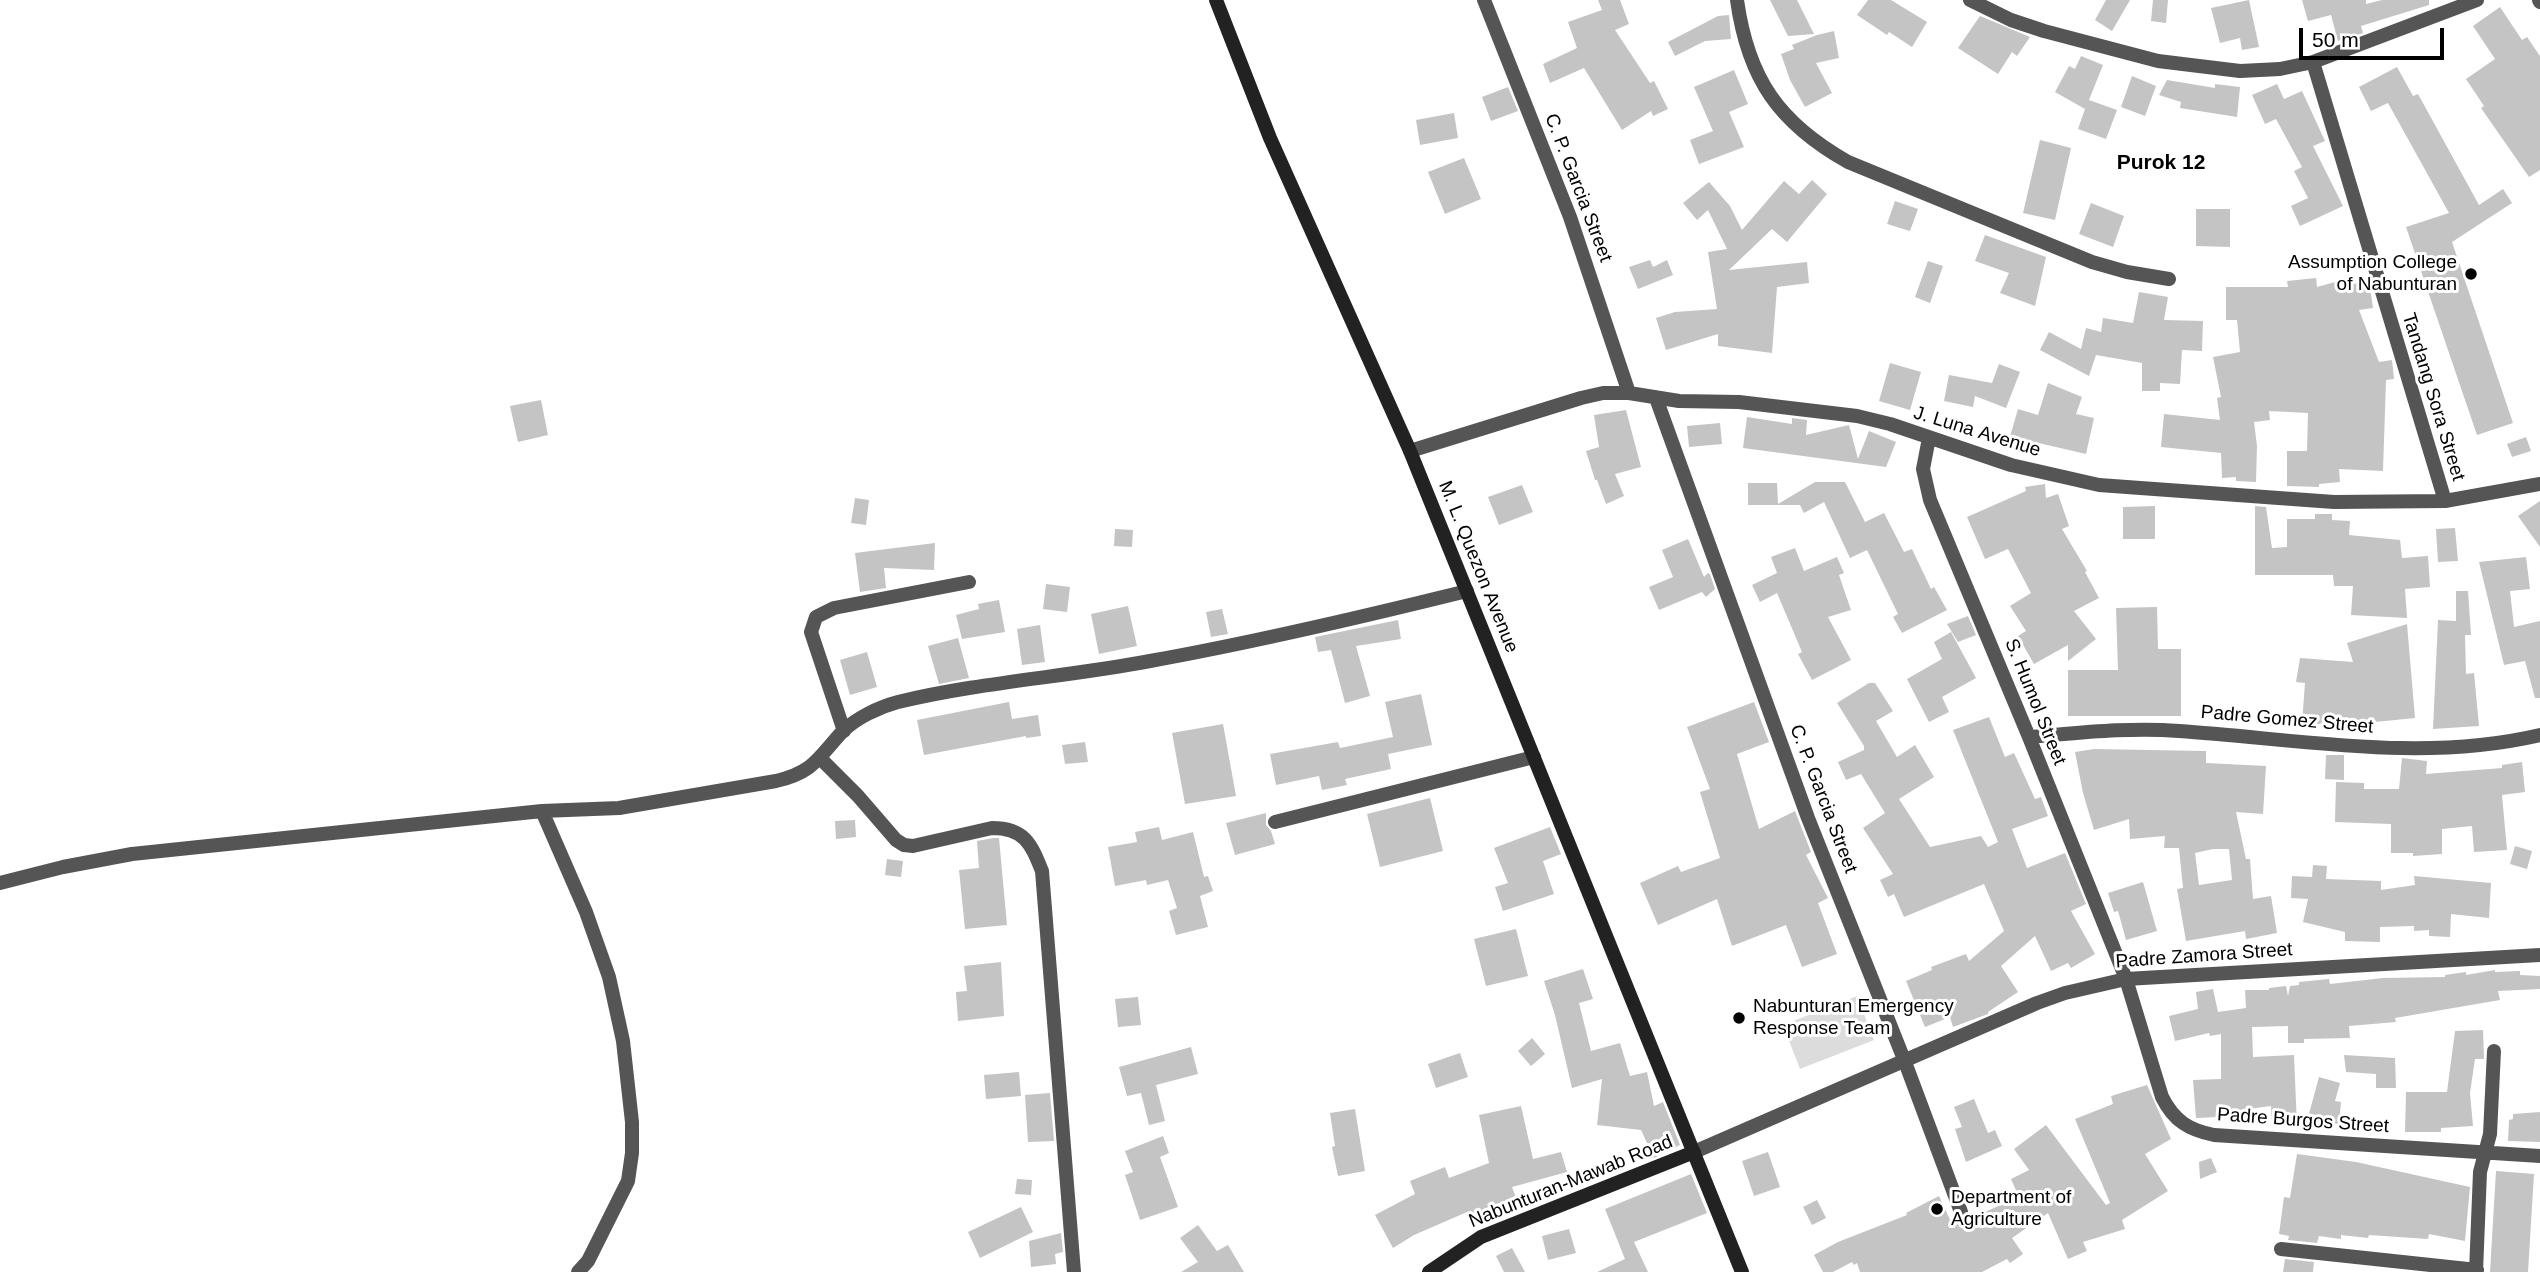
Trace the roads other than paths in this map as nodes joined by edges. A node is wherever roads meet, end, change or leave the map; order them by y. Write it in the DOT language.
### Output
graph roads {
  1 [pos="1216,0"];
  2 [pos="1484,0"];
  3 [pos="1737,0"];
  4 [pos="1970,0"];
  5 [pos="2477,0"];
  6 [pos="2313,62"];
  7 [pos="2169,279"];
  8 [pos="1629,393"];
  9 [pos="1656,398"];
  10 [pos="1929,438"];
  11 [pos="1410,451"];
  12 [pos="2540,484"];
  13 [pos="2445,501"];
  14 [pos="968,582"];
  15 [pos="1467,591"];
  16 [pos="844,731"];
  17 [pos="2540,735"];
  18 [pos="2029,737"];
  19 [pos="1534,757"];
  20 [pos="821,759"];
  21 [pos="542,811"];
  22 [pos="1275,822"];
  23 [pos="0,883"];
  24 [pos="2540,955"];
  25 [pos="2126,979"];
  26 [pos="2494,1051"];
  27 [pos="1905,1062"];
  28 [pos="1694,1152"];
  29 [pos="2485,1153"];
  30 [pos="2540,1156"];
  31 [pos="1961,1212"];
  32 [pos="2281,1249"];
  33 [pos="2476,1271"];
  34 [pos="578,1272"];
  35 [pos="1074,1272"];
  36 [pos="1429,1272"];
  37 [pos="1742,1272"];
  1 -- 11 [label="main road, M. L. Quezon Avenue"];
  2 -- 8 [label="street, C. P. Garcia Street"];
  3 -- 7 [label="street"];
  4 -- 6 [label="street"];
  5 -- 6 [label="street"];
  6 -- 13 [label="street, Tandang Sora Street"];
  8 -- 9 [label="street, J. Luna Avenue"];
  8 -- 11 [label="street, J. Luna Avenue"];
  9 -- 10 [label="street, J. Luna Avenue"];
  9 -- 27 [label="street, C. P. Garcia Street"];
  10 -- 13 [label="street, J. Luna Avenue"];
  10 -- 18 [label="street, S. Humol Street"];
  11 -- 15 [label="main road, M. L. Quezon Avenue"];
  12 -- 13 [label="street, J. Luna Avenue"];
  14 -- 16 [label="street"];
  15 -- 16 [label="street"];
  15 -- 19 [label="main road, M. L. Quezon Avenue"];
  16 -- 20 [label="street"];
  17 -- 18 [label="street, Padre Gomez Street"];
  18 -- 25 [label="street, S. Humol Street"];
  19 -- 22 [label="street"];
  19 -- 28 [label="main road, M. L. Quezon Avenue"];
  20 -- 21 [label="street"];
  20 -- 35 [label="street"];
  21 -- 23 [label="street"];
  21 -- 34 [label="street"];
  24 -- 25 [label="street, Padre Zamora Street"];
  25 -- 27 [label="street, Padre Zamora Street"];
  25 -- 29 [label="street, Padre Burgos Street"];
  26 -- 29 [label="street"];
  27 -- 28 [label="street, Padre Zamora Street"];
  27 -- 31 [label="street, C. P. Garcia Street"];
  28 -- 36 [label="main road, Nabunturan-Mawab Road"];
  28 -- 37 [label="main road, M. L. Quezon Avenue"];
  29 -- 30 [label="street, Padre Burgos Street"];
  29 -- 33 [label="street"];
  32 -- 33 [label="street"];
}
